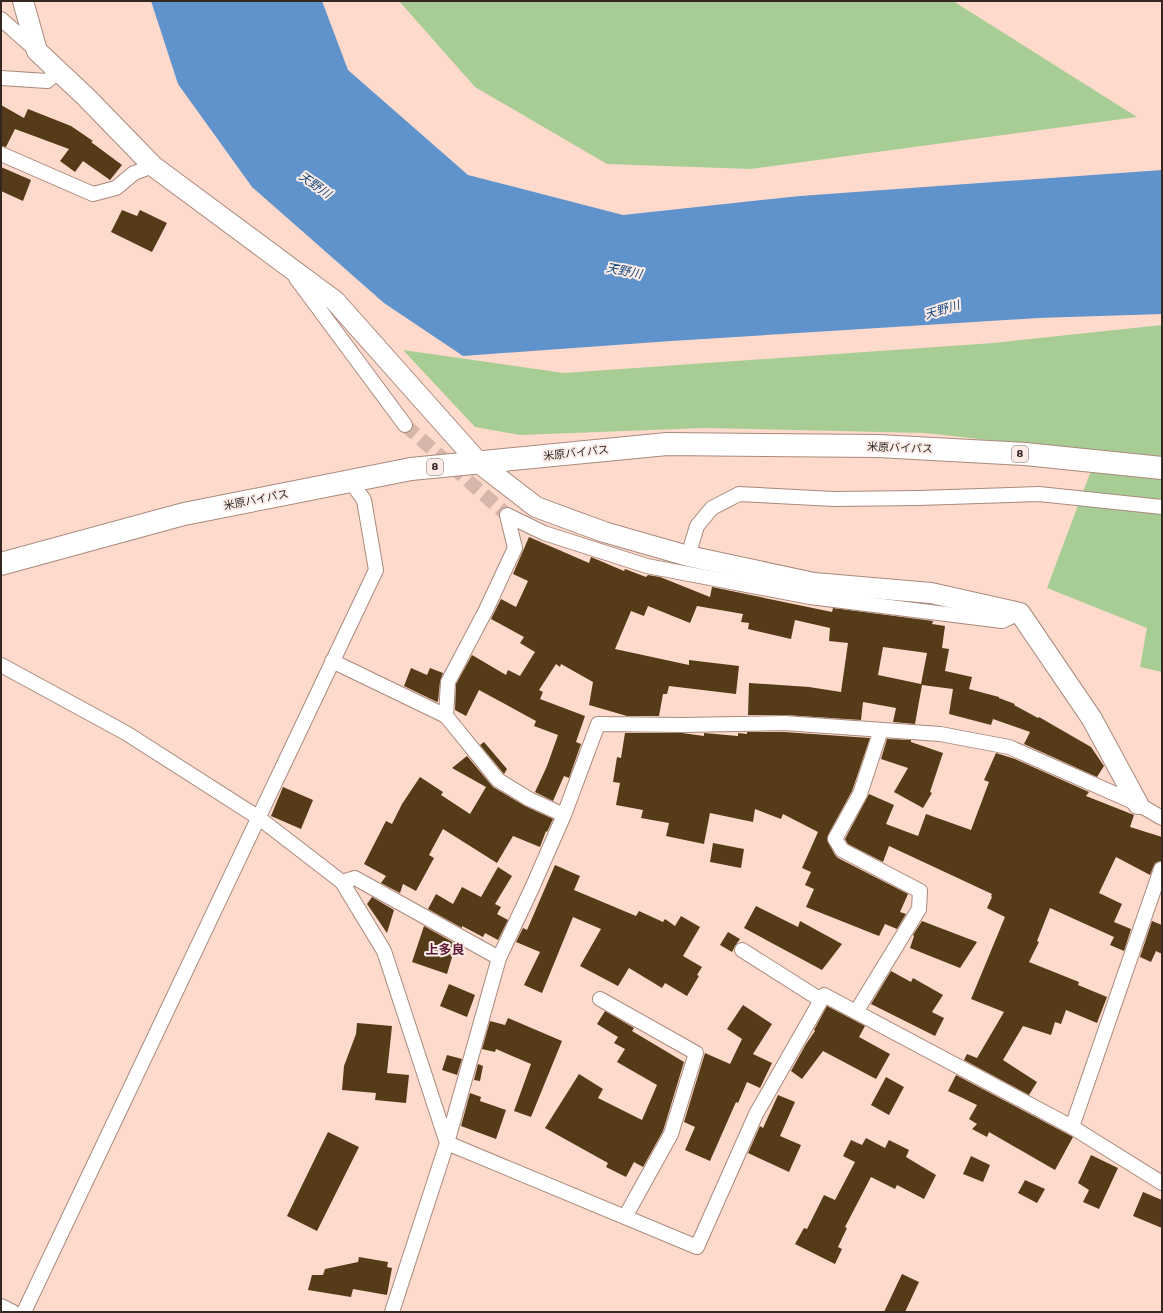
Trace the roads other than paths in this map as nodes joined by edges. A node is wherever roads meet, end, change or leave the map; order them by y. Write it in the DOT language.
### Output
graph roads {
  1 [pos="23,1"];
  2 [pos="1,19"];
  3 [pos="37,51"];
  4 [pos="58,71"];
  5 [pos="1,78"];
  6 [pos="1,154"];
  7 [pos="153,166"];
  8 [pos="286,264"];
  9 [pos="405,425"];
  10 [pos="479,463"];
  11 [pos="1162,468"];
  12 [pos="350,481"];
  13 [pos="1162,507"];
  14 [pos="688,556"];
  15 [pos="1,564"];
  16 [pos="1020,613"];
  17 [pos="332,661"];
  18 [pos="1,665"];
  19 [pos="446,716"];
  20 [pos="881,730"];
  21 [pos="1138,804"];
  22 [pos="564,815"];
  23 [pos="259,818"];
  24 [pos="1162,818"];
  25 [pos="1161,870"];
  26 [pos="342,882"];
  27 [pos="742,950"];
  28 [pos="499,958"];
  29 [pos="600,998"];
  30 [pos="821,1000"];
  31 [pos="856,1012"];
  32 [pos="1072,1127"];
  33 [pos="447,1143"];
  34 [pos="1162,1183"];
  35 [pos="625,1217"];
  36 [pos="1,1306"];
  37 [pos="13,1312"];
  38 [pos="24,1312"];
  39 [pos="392,1312"];
  1 -- 3 [label="street"];
  2 -- 3 [label="street"];
  3 -- 4 [label="street"];
  4 -- 5 [label="street"];
  4 -- 7 [label="street"];
  6 -- 7 [label="street"];
  7 -- 8 [label="street"];
  8 -- 9 [label="street"];
  8 -- 10 [label="street"];
  10 -- 11 [label="highway, 米原バイパス / 8"];
  10 -- 12 [label="highway, 米原バイパス / 8"];
  10 -- 14 [label="street"];
  12 -- 15 [label="highway, 米原バイパス / 8"];
  12 -- 17 [label="street"];
  13 -- 14 [label="street"];
  14 -- 16 [label="street"];
  16 -- 19 [label="street"];
  16 -- 21 [label="street"];
  17 -- 19 [label="street"];
  17 -- 23 [label="street"];
  18 -- 23 [label="street"];
  19 -- 22 [label="street"];
  20 -- 21 [label="street"];
  20 -- 22 [label="street"];
  20 -- 31 [label="street"];
  21 -- 24 [label="street"];
  22 -- 28 [label="street"];
  23 -- 26 [label="street"];
  23 -- 38 [label="street"];
  25 -- 32 [label="street"];
  26 -- 28 [label="street"];
  26 -- 33 [label="street"];
  27 -- 30 [label="street"];
  28 -- 33 [label="street"];
  29 -- 35 [label="street"];
  30 -- 31 [label="street"];
  30 -- 35 [label="street"];
  31 -- 32 [label="street"];
  32 -- 34 [label="street"];
  33 -- 35 [label="street"];
  33 -- 39 [label="street"];
  36 -- 37 [label="street"];
}
